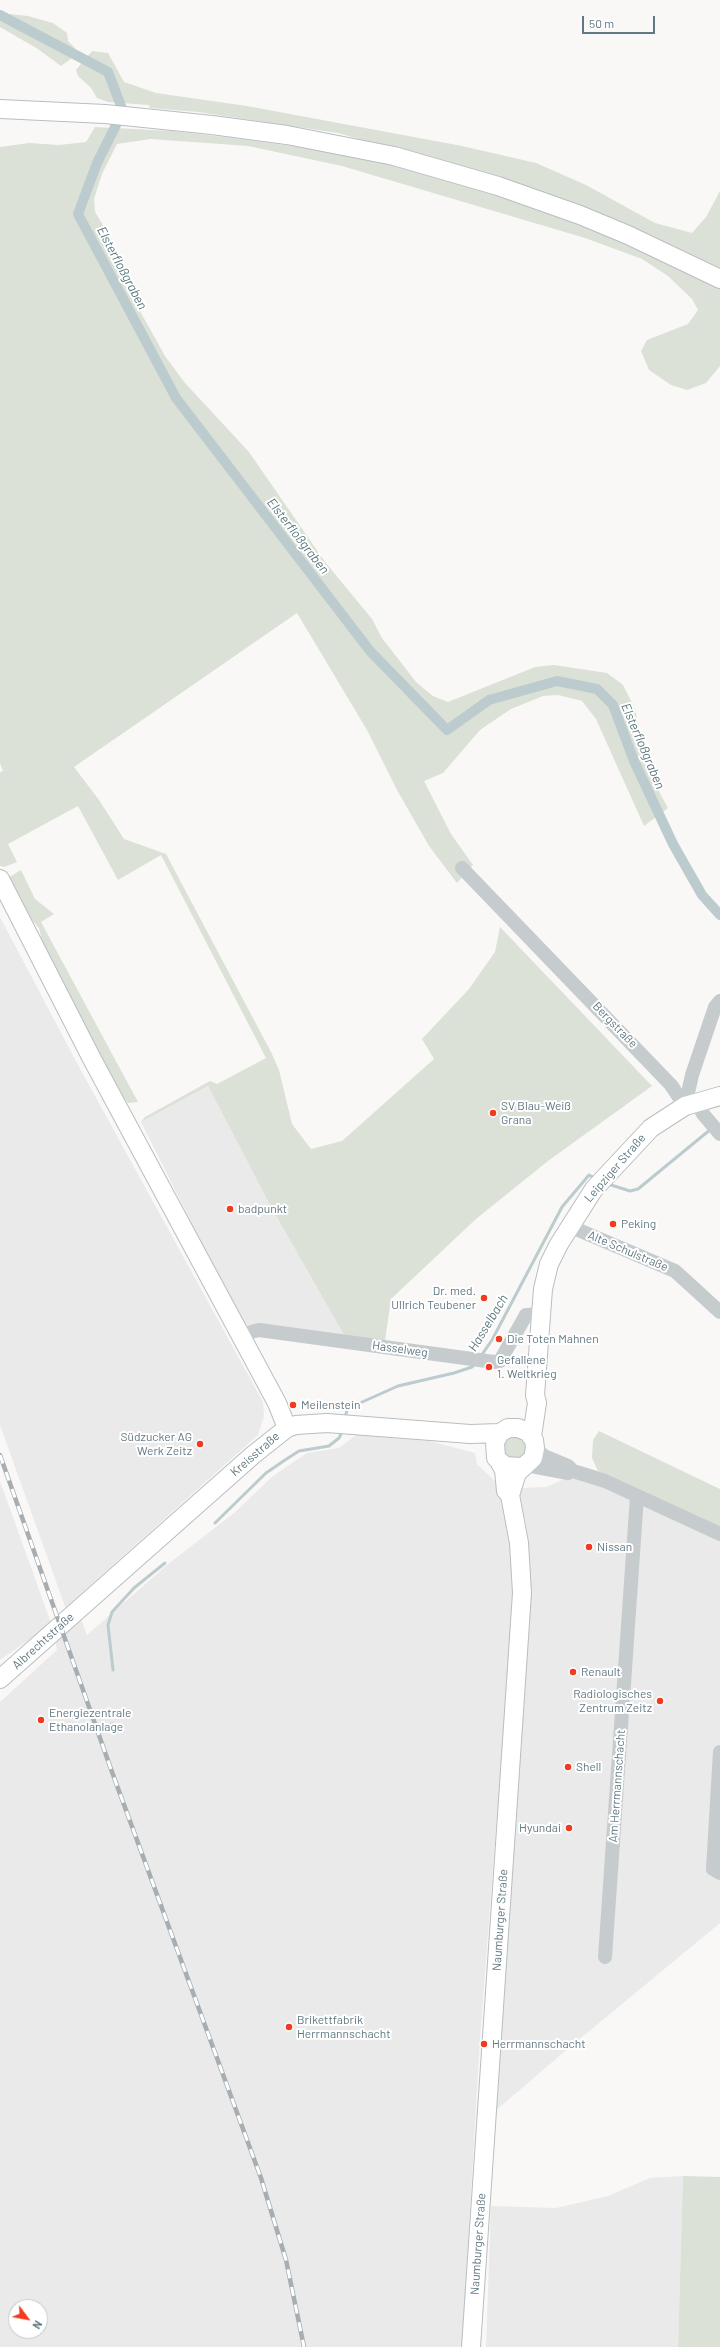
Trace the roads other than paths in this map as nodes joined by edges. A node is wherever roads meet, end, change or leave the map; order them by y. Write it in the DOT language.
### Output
graph roads {
  1 [pos="0,109"];
  2 [pos="720,279"];
  3 [pos="462,868"];
  4 [pos="0,879"];
  5 [pos="720,1001"];
  6 [pos="720,1096"];
  7 [pos="691,1104"];
  8 [pos="716,1129"];
  9 [pos="569,1226"];
  10 [pos="720,1312"];
  11 [pos="538,1313"];
  12 [pos="239,1335"];
  13 [pos="535,1395"];
  14 [pos="287,1428"];
  15 [pos="506,1430"];
  16 [pos="470,1434"];
  17 [pos="533,1442"];
  18 [pos="497,1457"];
  19 [pos="524,1466"];
  20 [pos="573,1471"];
  21 [pos="510,1495"];
  22 [pos="637,1496"];
  23 [pos="720,1534"];
  24 [pos="86,1603"];
  25 [pos="0,1679"];
  26 [pos="720,1752"];
  27 [pos="720,1873"];
  28 [pos="606,1957"];
  29 [pos="470,2347"];
  1 -- 2 [label="main road"];
  3 -- 7 [label="street, Bergstraße"];
  4 -- 12 [label="main road"];
  5 -- 7 [label="street"];
  6 -- 7 [label="main road, Leipziger Straße"];
  7 -- 8 [label="street"];
  7 -- 9 [label="main road, Leipziger Straße"];
  9 -- 10 [label="street, Alte Schulstraße"];
  9 -- 11 [label="main road, Leipziger Straße"];
  11 -- 12 [label="street, Hasselweg"];
  11 -- 13 [label="main road, Leipziger Straße"];
  12 -- 14 [label="main road"];
  13 -- 15 [label="main road, Leipziger Straße"];
  13 -- 17 [label="main road, Leipziger Straße"];
  14 -- 16 [label="main road, Kreisstraße"];
  14 -- 24 [label="main road, Kreisstraße"];
  15 -- 16 [label="main road, Kreisstraße"];
  15 -- 17 [label="main road"];
  15 -- 18 [label="main road"];
  16 -- 18 [label="main road, Kreisstraße"];
  17 -- 19 [label="main road"];
  17 -- 20 [label="street"];
  18 -- 19 [label="main road"];
  18 -- 21 [label="main road, Naumburger Straße"];
  19 -- 20 [label="street"];
  19 -- 21 [label="main road, Naumburger Straße"];
  20 -- 22 [label="street"];
  21 -- 29 [label="main road, Naumburger Straße"];
  22 -- 23 [label="street"];
  22 -- 28 [label="street, Am Herrmannschacht"];
  24 -- 25 [label="main road, Albrechtstraße"];
  26 -- 27 [label="street"];
}
